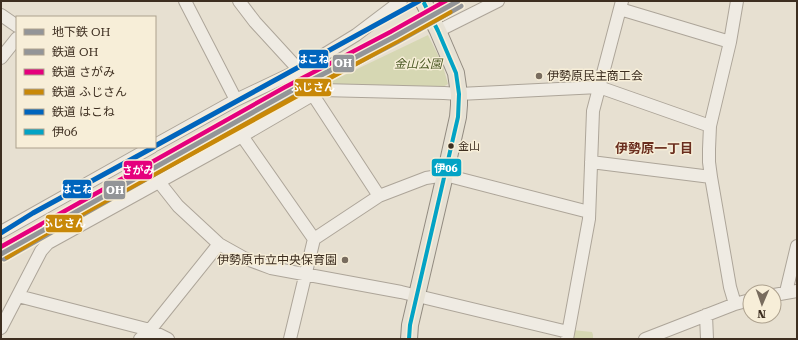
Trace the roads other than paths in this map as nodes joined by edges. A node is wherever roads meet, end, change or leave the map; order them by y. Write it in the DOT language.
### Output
graph roads {
  1 [pos="185,1"];
  2 [pos="239,1"];
  3 [pos="401,1"];
  4 [pos="423,1"];
  5 [pos="498,1"];
  6 [pos="737,1"];
  7 [pos="621,5"];
  8 [pos="1,15"];
  9 [pos="16,25"];
  10 [pos="438,31"];
  11 [pos="16,39"];
  12 [pos="730,42"];
  13 [pos="1,58"];
  14 [pos="299,70"];
  15 [pos="599,87"];
  16 [pos="459,94"];
  17 [pos="312,95"];
  18 [pos="236,100"];
  19 [pos="710,126"];
  20 [pos="242,136"];
  21 [pos="156,144"];
  22 [pos="148,148"];
  23 [pos="132,152"];
  24 [pos="591,162"];
  25 [pos="446,176"];
  26 [pos="711,177"];
  27 [pos="159,182"];
  28 [pos="379,196"];
  29 [pos="589,212"];
  30 [pos="1,232"];
  31 [pos="314,239"];
  32 [pos="219,244"];
  33 [pos="797,246"];
  34 [pos="306,275"];
  35 [pos="786,293"];
  36 [pos="18,296"];
  37 [pos="417,296"];
  38 [pos="742,302"];
  39 [pos="736,304"];
  40 [pos="706,315"];
  41 [pos="1,328"];
  42 [pos="150,330"];
  43 [pos="568,336"];
  44 [pos="140,339"];
  45 [pos="168,339"];
  46 [pos="290,339"];
  47 [pos="409,339"];
  48 [pos="646,339"];
  49 [pos="707,339"];
  1 -- 18 [label="street"];
  2 -- 14 [label="street"];
  3 -- 14 [label="street"];
  4 -- 10 [label="main road"];
  5 -- 10 [label="street"];
  6 -- 12 [label="street"];
  7 -- 12 [label="street"];
  7 -- 15 [label="street"];
  8 -- 9 [label="street"];
  10 -- 16 [label="main road"];
  11 -- 13 [label="street"];
  12 -- 19 [label="street"];
  14 -- 18 [label="street"];
  15 -- 16 [label="street"];
  15 -- 19 [label="street"];
  15 -- 24 [label="street"];
  16 -- 17 [label="street"];
  16 -- 25 [label="main road"];
  17 -- 20 [label="street"];
  17 -- 28 [label="street"];
  18 -- 21 [label="street"];
  19 -- 26 [label="street"];
  20 -- 27 [label="street"];
  20 -- 31 [label="street"];
  22 -- 23 [label="street"];
  23 -- 30 [label="street"];
  24 -- 26 [label="street"];
  24 -- 29 [label="street"];
  25 -- 28 [label="street"];
  25 -- 29 [label="street"];
  25 -- 37 [label="main road"];
  26 -- 39 [label="street"];
  27 -- 32 [label="street"];
  27 -- 36 [label="street"];
  28 -- 31 [label="street"];
  29 -- 43 [label="street"];
  31 -- 34 [label="street"];
  32 -- 34 [label="street"];
  32 -- 42 [label="street"];
  33 -- 35 [label="street"];
  34 -- 37 [label="street"];
  34 -- 46 [label="street"];
  36 -- 41 [label="street"];
  36 -- 42 [label="street"];
  37 -- 43 [label="street"];
  37 -- 47 [label="main road"];
  38 -- 39 [label="street"];
  39 -- 40 [label="street"];
  40 -- 48 [label="street"];
  40 -- 49 [label="street"];
  42 -- 44 [label="street"];
  42 -- 45 [label="street"];
}
